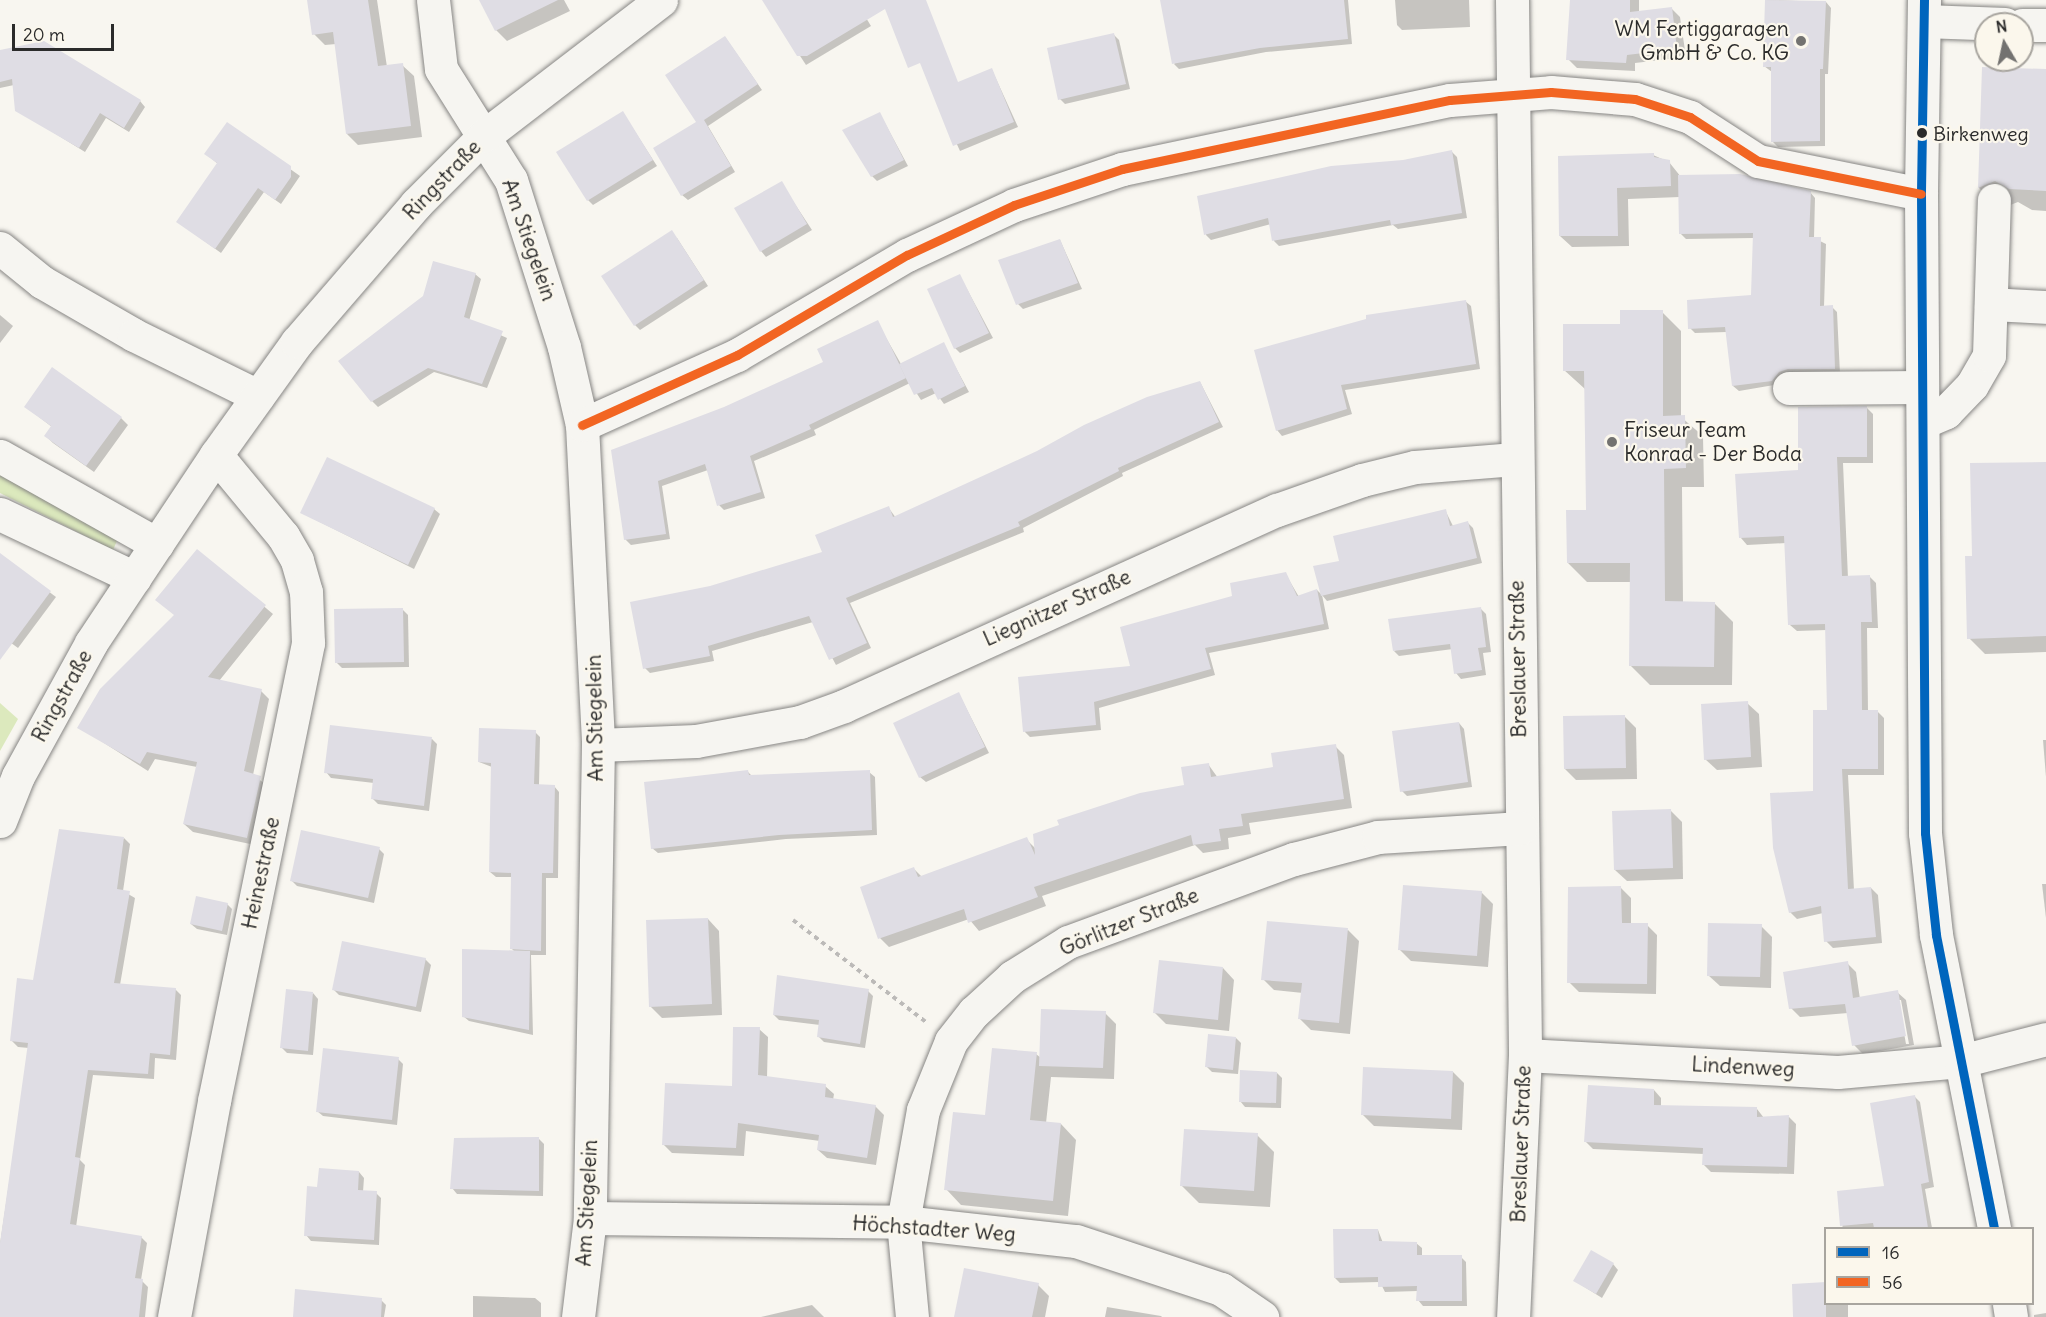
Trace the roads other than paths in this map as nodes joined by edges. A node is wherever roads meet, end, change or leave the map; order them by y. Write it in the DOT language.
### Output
graph roads {
  1 [pos="433,0"];
  2 [pos="661,0"];
  3 [pos="1512,0"];
  4 [pos="1924,11"];
  5 [pos="1974,19"];
  6 [pos="1512,93"];
  7 [pos="484,136"];
  8 [pos="1921,194"];
  9 [pos="1994,200"];
  10 [pos="0,248"];
  11 [pos="1991,304"];
  12 [pos="2046,308"];
  13 [pos="1789,387"];
  14 [pos="1922,387"];
  15 [pos="258,396"];
  16 [pos="1923,422"];
  17 [pos="582,425"];
  18 [pos="216,455"];
  19 [pos="0,456"];
  20 [pos="1515,459"];
  21 [pos="0,514"];
  22 [pos="157,544"];
  23 [pos="135,578"];
  24 [pos="598,745"];
  25 [pos="0,820"];
  26 [pos="1521,828"];
  27 [pos="2046,1039"];
  28 [pos="1525,1055"];
  29 [pos="1961,1062"];
  30 [pos="590,1218"];
  31 [pos="903,1222"];
  32 [pos="1994,1227"];
  33 [pos="174,1317"];
  34 [pos="578,1317"];
  35 [pos="912,1317"];
  36 [pos="1262,1317"];
  37 [pos="1513,1317"];
  1 -- 7 [label="street, Am Stiegelein"];
  2 -- 7 [label="street, Ringstraße"];
  3 -- 6 [label="street, Breslauer Straße"];
  4 -- 5 [label="street"];
  4 -- 8 [label="street"];
  6 -- 8 [label="street"];
  6 -- 17 [label="street"];
  6 -- 20 [label="street, Breslauer Straße"];
  7 -- 15 [label="street, Ringstraße"];
  7 -- 17 [label="street, Am Stiegelein"];
  8 -- 14 [label="street"];
  9 -- 11 [label="street"];
  10 -- 15 [label="street"];
  11 -- 12 [label="street"];
  11 -- 16 [label="street"];
  13 -- 14 [label="street"];
  14 -- 16 [label="street"];
  15 -- 18 [label="street, Ringstraße"];
  16 -- 29 [label="street"];
  17 -- 24 [label="street, Am Stiegelein"];
  18 -- 22 [label="street, Ringstraße"];
  18 -- 33 [label="street, Heinestraße"];
  19 -- 22 [label="street"];
  20 -- 24 [label="street, Liegnitzer Straße"];
  20 -- 26 [label="street, Breslauer Straße"];
  21 -- 23 [label="street"];
  22 -- 23 [label="street, Ringstraße"];
  23 -- 25 [label="street, Ringstraße"];
  24 -- 30 [label="street, Am Stiegelein"];
  26 -- 28 [label="street, Breslauer Straße"];
  26 -- 31 [label="street, Görlitzer Straße"];
  27 -- 29 [label="street, Lindenweg"];
  28 -- 29 [label="street, Lindenweg"];
  28 -- 37 [label="street, Breslauer Straße"];
  29 -- 32 [label="street"];
  30 -- 31 [label="street, Höchstadter Weg"];
  30 -- 34 [label="street, Am Stiegelein"];
  31 -- 35 [label="street, Görlitzer Straße"];
  31 -- 36 [label="street, Höchstadter Weg"];
}
